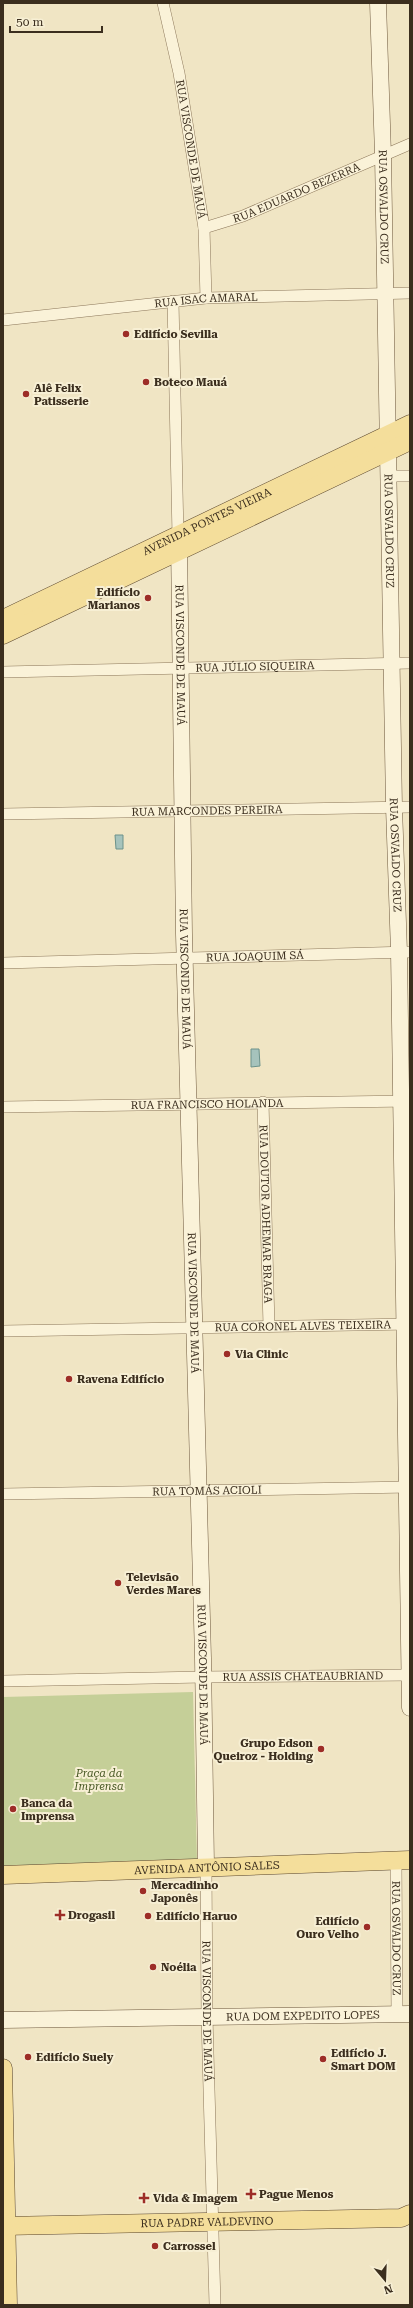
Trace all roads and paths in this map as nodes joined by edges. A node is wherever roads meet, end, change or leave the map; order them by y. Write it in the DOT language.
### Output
graph roads {
  1 [pos="378,3"];
  2 [pos="166,4"];
  3 [pos="410,144"];
  4 [pos="383,156"];
  5 [pos="204,228"];
  6 [pos="410,293"];
  7 [pos="386,294"];
  8 [pos="206,298"];
  9 [pos="173,301"];
  10 [pos="3,320"];
  11 [pos="410,424"];
  12 [pos="410,441"];
  13 [pos="388,443"];
  14 [pos="389,476"];
  15 [pos="410,476"];
  16 [pos="179,543"];
  17 [pos="3,619"];
  18 [pos="3,635"];
  19 [pos="392,663"];
  20 [pos="410,663"];
  21 [pos="181,667"];
  22 [pos="3,672"];
  23 [pos="410,806"];
  24 [pos="394,807"];
  25 [pos="181,811"];
  26 [pos="3,814"];
  27 [pos="404,952"];
  28 [pos="184,958"];
  29 [pos="3,963"];
  30 [pos="405,1101"];
  31 [pos="263,1102"];
  32 [pos="188,1105"];
  33 [pos="3,1107"];
  34 [pos="407,1324"];
  35 [pos="269,1326"];
  36 [pos="194,1327"];
  37 [pos="3,1331"];
  38 [pos="408,1487"];
  39 [pos="198,1490"];
  40 [pos="3,1494"];
  41 [pos="409,1675"];
  42 [pos="203,1677"];
  43 [pos="3,1681"];
  44 [pos="410,1708"];
  45 [pos="403,1860"];
  46 [pos="206,1866"];
  47 [pos="3,1875"];
  48 [pos="404,2015"];
  49 [pos="208,2017"];
  50 [pos="3,2020"];
  51 [pos="3,2068"];
  52 [pos="410,2214"];
  53 [pos="213,2222"];
  54 [pos="5,2226"];
  55 [pos="8,2305"];
  56 [pos="215,2305"];
  1 -- 4 [label="street, RUA OSVALDO CRUZ"];
  2 -- 5 [label="street, RUA VISCONDE DE MAUÁ"];
  3 -- 4 [label="street, RUA EDUARDO BEZERRA"];
  4 -- 5 [label="street, RUA EDUARDO BEZERRA"];
  4 -- 7 [label="street, RUA OSVALDO CRUZ"];
  5 -- 8 [label="street, RUA VISCONDE DE MAUÁ"];
  6 -- 7 [label="street, RUA ISAC AMARAL"];
  7 -- 8 [label="street, RUA ISAC AMARAL"];
  7 -- 13 [label="street, RUA OSVALDO CRUZ"];
  8 -- 9 [label="street, RUA ISAC AMARAL"];
  9 -- 10 [label="street, RUA ISAC AMARAL"];
  9 -- 16 [label="street, RUA VISCONDE DE MAUÁ"];
  11 -- 13 [label="main road, AVENIDA PONTES VIEIRA"];
  12 -- 13 [label="main road, AVENIDA PONTES VIEIRA"];
  13 -- 14 [label="street, RUA OSVALDO CRUZ"];
  13 -- 16 [label="main road, AVENIDA PONTES VIEIRA"];
  14 -- 15 [label="street"];
  14 -- 19 [label="street, RUA OSVALDO CRUZ"];
  16 -- 17 [label="main road, AVENIDA PONTES VIEIRA"];
  16 -- 18 [label="main road, AVENIDA PONTES VIEIRA"];
  16 -- 21 [label="street, RUA VISCONDE DE MAUÁ"];
  19 -- 20 [label="street, RUA JÚLIO SIQUEIRA"];
  19 -- 21 [label="street, RUA JÚLIO SIQUEIRA"];
  19 -- 24 [label="street, RUA OSVALDO CRUZ"];
  21 -- 22 [label="street, RUA JÚLIO SIQUEIRA"];
  21 -- 25 [label="street, RUA VISCONDE DE MAUÁ"];
  23 -- 24 [label="street, RUA MARCONDES PEREIRA"];
  24 -- 25 [label="street, RUA MARCONDES PEREIRA"];
  24 -- 27 [label="street, RUA OSVALDO CRUZ"];
  25 -- 26 [label="street, RUA MARCONDES PEREIRA"];
  25 -- 28 [label="street, RUA VISCONDE DE MAUÁ"];
  27 -- 28 [label="street, RUA JOAQUIM SÁ"];
  27 -- 30 [label="street, RUA OSVALDO CRUZ"];
  28 -- 29 [label="street, RUA JOAQUIM SÁ"];
  28 -- 32 [label="street, RUA VISCONDE DE MAUÁ"];
  30 -- 31 [label="street, RUA FRANCISCO HOLANDA"];
  30 -- 34 [label="street, RUA OSVALDO CRUZ"];
  31 -- 32 [label="street, RUA FRANCISCO HOLANDA"];
  31 -- 35 [label="street, RUA DOUTOR ADHEMAR BRAGA"];
  32 -- 33 [label="street, RUA FRANCISCO HOLANDA"];
  32 -- 36 [label="street, RUA VISCONDE DE MAUÁ"];
  34 -- 35 [label="street, RUA CORONEL ALVES TEIXEIRA"];
  34 -- 38 [label="street, RUA OSVALDO CRUZ"];
  35 -- 36 [label="street, RUA CORONEL ALVES TEIXEIRA"];
  36 -- 37 [label="street, RUA CORONEL ALVES TEIXEIRA"];
  36 -- 39 [label="street, RUA VISCONDE DE MAUÁ"];
  38 -- 39 [label="street, RUA TOMÁS ACIOLI"];
  38 -- 41 [label="street, RUA OSVALDO CRUZ"];
  39 -- 40 [label="street, RUA TOMÁS ACIOLI"];
  39 -- 42 [label="street, RUA VISCONDE DE MAUÁ"];
  41 -- 42 [label="street, RUA ASSIS CHATEAUBRIAND"];
  41 -- 44 [label="street, RUA OSVALDO CRUZ"];
  42 -- 43 [label="street, RUA ASSIS CHATEAUBRIAND"];
  42 -- 46 [label="street, RUA VISCONDE DE MAUÁ"];
  45 -- 46 [label="main road, AVENIDA ANTÔNIO SALES"];
  45 -- 48 [label="street, RUA OSVALDO CRUZ"];
  46 -- 47 [label="main road, AVENIDA ANTÔNIO SALES"];
  46 -- 49 [label="street, RUA VISCONDE DE MAUÁ"];
  48 -- 49 [label="street, RUA DOM EXPEDITO LOPES"];
  49 -- 50 [label="street, RUA DOM EXPEDITO LOPES"];
  49 -- 53 [label="street, RUA VISCONDE DE MAUÁ"];
  51 -- 54 [label="main road"];
  52 -- 53 [label="main road, RUA PADRE VALDEVINO"];
  53 -- 54 [label="main road, RUA PADRE VALDEVINO"];
  53 -- 56 [label="street, RUA VISCONDE DE MAUÁ"];
  54 -- 55 [label="main road"];
}
